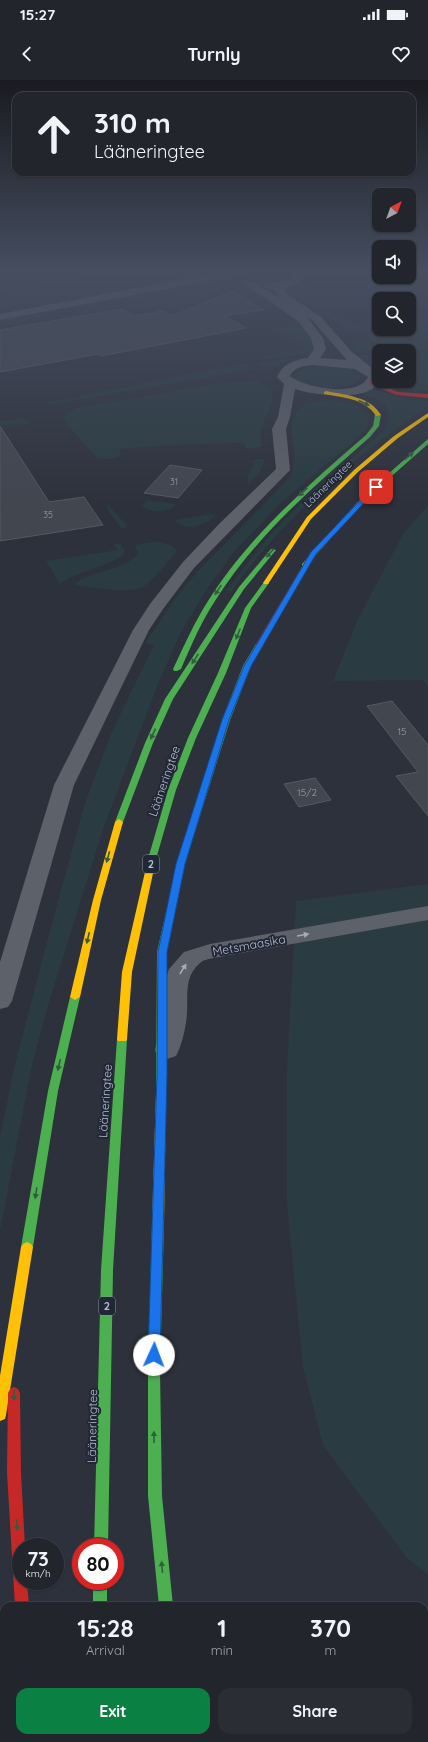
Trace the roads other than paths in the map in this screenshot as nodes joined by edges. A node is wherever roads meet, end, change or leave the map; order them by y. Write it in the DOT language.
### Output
graph roads {
  1 [pos="318,352"];
  2 [pos="345,352"];
  3 [pos="311,362"];
  4 [pos="363,367"];
  5 [pos="372,374"];
  6 [pos="372,383"];
  7 [pos="290,384"];
  8 [pos="384,388"];
  9 [pos="326,393"];
  10 [pos="428,396"];
  11 [pos="428,415"];
  12 [pos="284,417"];
  13 [pos="428,441"];
  14 [pos="309,518"];
  15 [pos="313,553"];
  16 [pos="265,616"];
  17 [pos="246,642"];
  18 [pos="222,673"];
  19 [pos="169,699"];
  20 [pos="428,913"];
  21 [pos="0,1001"];
  22 [pos="162,1075"];
  23 [pos="18,1300"];
  24 [pos="0,1358"];
  25 [pos="0,1415"];
  26 [pos="101,1538"];
  27 [pos="100,1590"];
  28 [pos="22,1602"];
  29 [pos="100,1602"];
  30 [pos="166,1602"];
  1 -- 3 [label="street"];
  2 -- 4 [label="street"];
  3 -- 4 [label="street"];
  3 -- 7 [label="street"];
  4 -- 5 [label="street"];
  6 -- 9 [label="street"];
  7 -- 9 [label="street"];
  7 -- 12 [label="street"];
  8 -- 10 [label="highway"];
  9 -- 12 [label="street"];
  9 -- 19 [label="highway, one-way"];
  11 -- 14 [label="highway, Lääneringtee / 2"];
  12 -- 21 [label="street"];
  15 -- 13 [label="highway, one-way"];
  14 -- 18 [label="highway, Lääneringtee / 2, one-way"];
  14 -- 19 [label="highway, one-way"];
  15 -- 16 [label="highway"];
  15 -- 22 [label="highway"];
  17 -- 18 [label="highway, Lääneringtee / 2"];
  18 -- 26 [label="highway, Lääneringtee / 2"];
  19 -- 23 [label="highway, one-way"];
  22 -- 20 [label="street, Metsmaasika, one-way"];
  30 -- 22 [label="highway, one-way"];
  23 -- 24 [label="highway"];
  23 -- 25 [label="highway"];
  23 -- 28 [label="highway, one-way"];
  27 -- 29 [label="highway"];
}
